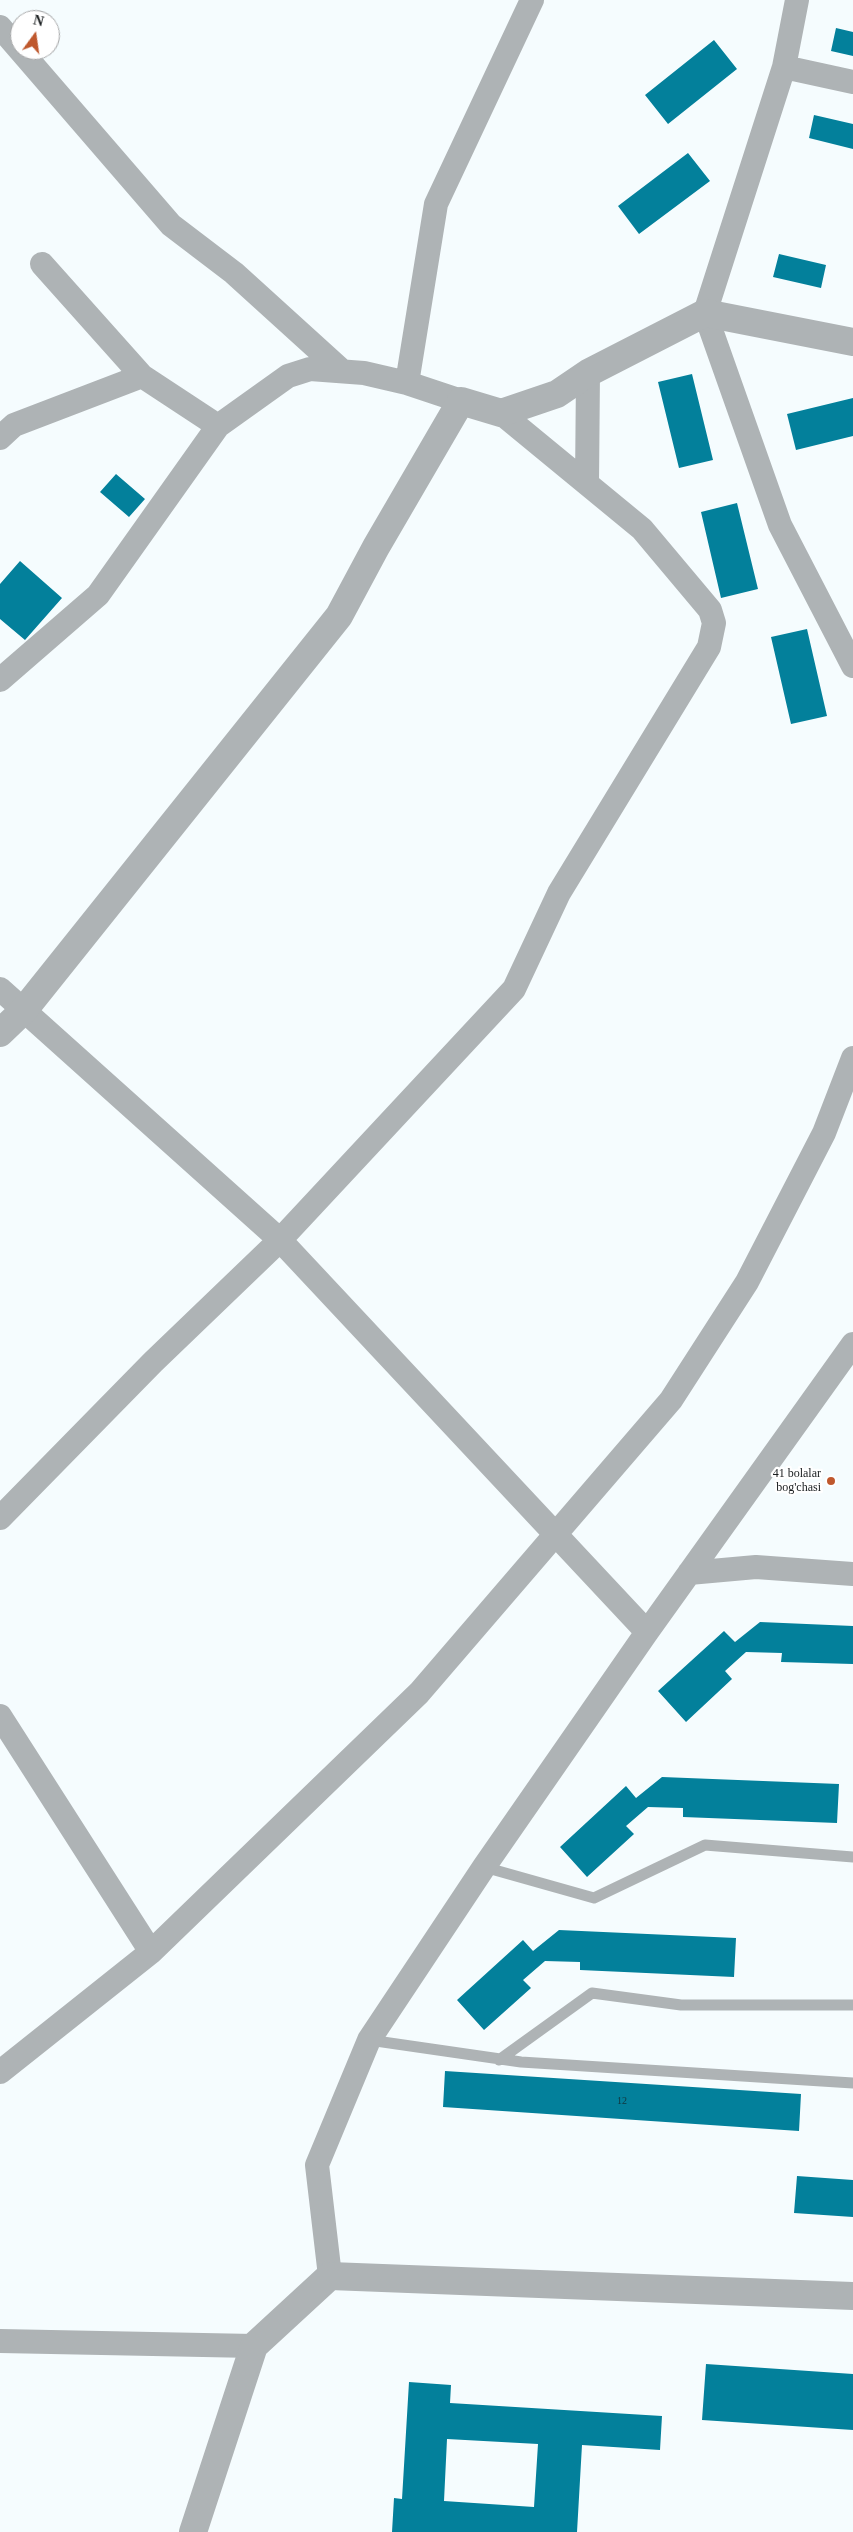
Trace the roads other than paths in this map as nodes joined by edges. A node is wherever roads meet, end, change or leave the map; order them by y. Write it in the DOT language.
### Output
graph roads {
  1 [pos="532,0"];
  2 [pos="797,0"];
  3 [pos="0,27"];
  4 [pos="784,67"];
  5 [pos="853,82"];
  6 [pos="42,264"];
  7 [pos="706,313"];
  8 [pos="853,342"];
  9 [pos="342,371"];
  10 [pos="588,373"];
  11 [pos="142,376"];
  12 [pos="406,383"];
  13 [pos="462,401"];
  14 [pos="501,413"];
  15 [pos="5,426"];
  16 [pos="218,426"];
  17 [pos="587,483"];
  18 [pos="853,666"];
  19 [pos="0,680"];
  20 [pos="0,989"];
  21 [pos="24,1010"];
  22 [pos="0,1033"];
  23 [pos="853,1058"];
  24 [pos="280,1240"];
  25 [pos="853,1344"];
  26 [pos="0,1518"];
  27 [pos="554,1535"];
  28 [pos="689,1573"];
  29 [pos="853,1574"];
  30 [pos="647,1632"];
  31 [pos="0,1716"];
  32 [pos="853,1857"];
  33 [pos="484,1866"];
  34 [pos="151,1952"];
  35 [pos="853,2005"];
  36 [pos="369,2040"];
  37 [pos="499,2060"];
  38 [pos="0,2072"];
  39 [pos="853,2083"];
  40 [pos="330,2276"];
  41 [pos="853,2296"];
  42 [pos="0,2341"];
  43 [pos="254,2346"];
  44 [pos="193,2532"];
  1 -- 12 [label="street"];
  2 -- 4 [label="street"];
  3 -- 9 [label="street"];
  4 -- 5 [label="street"];
  4 -- 7 [label="street"];
  6 -- 11 [label="street"];
  7 -- 8 [label="street"];
  7 -- 10 [label="street"];
  7 -- 18 [label="street"];
  9 -- 12 [label="street"];
  9 -- 16 [label="street"];
  10 -- 14 [label="street"];
  10 -- 17 [label="street"];
  11 -- 15 [label="street"];
  11 -- 16 [label="street"];
  12 -- 13 [label="street"];
  13 -- 14 [label="street"];
  13 -- 21 [label="street"];
  14 -- 17 [label="street"];
  16 -- 19 [label="street"];
  17 -- 24 [label="street"];
  20 -- 21 [label="street"];
  21 -- 22 [label="street"];
  21 -- 24 [label="street"];
  23 -- 27 [label="street"];
  24 -- 26 [label="street"];
  24 -- 27 [label="street"];
  25 -- 28 [label="street"];
  27 -- 30 [label="street"];
  27 -- 34 [label="street"];
  28 -- 29 [label="street"];
  28 -- 30 [label="street"];
  30 -- 33 [label="street"];
  31 -- 34 [label="street"];
  32 -- 33 [label="lane"];
  33 -- 36 [label="street"];
  34 -- 38 [label="street"];
  35 -- 37 [label="lane"];
  36 -- 37 [label="lane"];
  36 -- 40 [label="street"];
  37 -- 39 [label="lane"];
  40 -- 41 [label="street"];
  40 -- 43 [label="street"];
  42 -- 43 [label="street"];
  43 -- 44 [label="street"];
}
